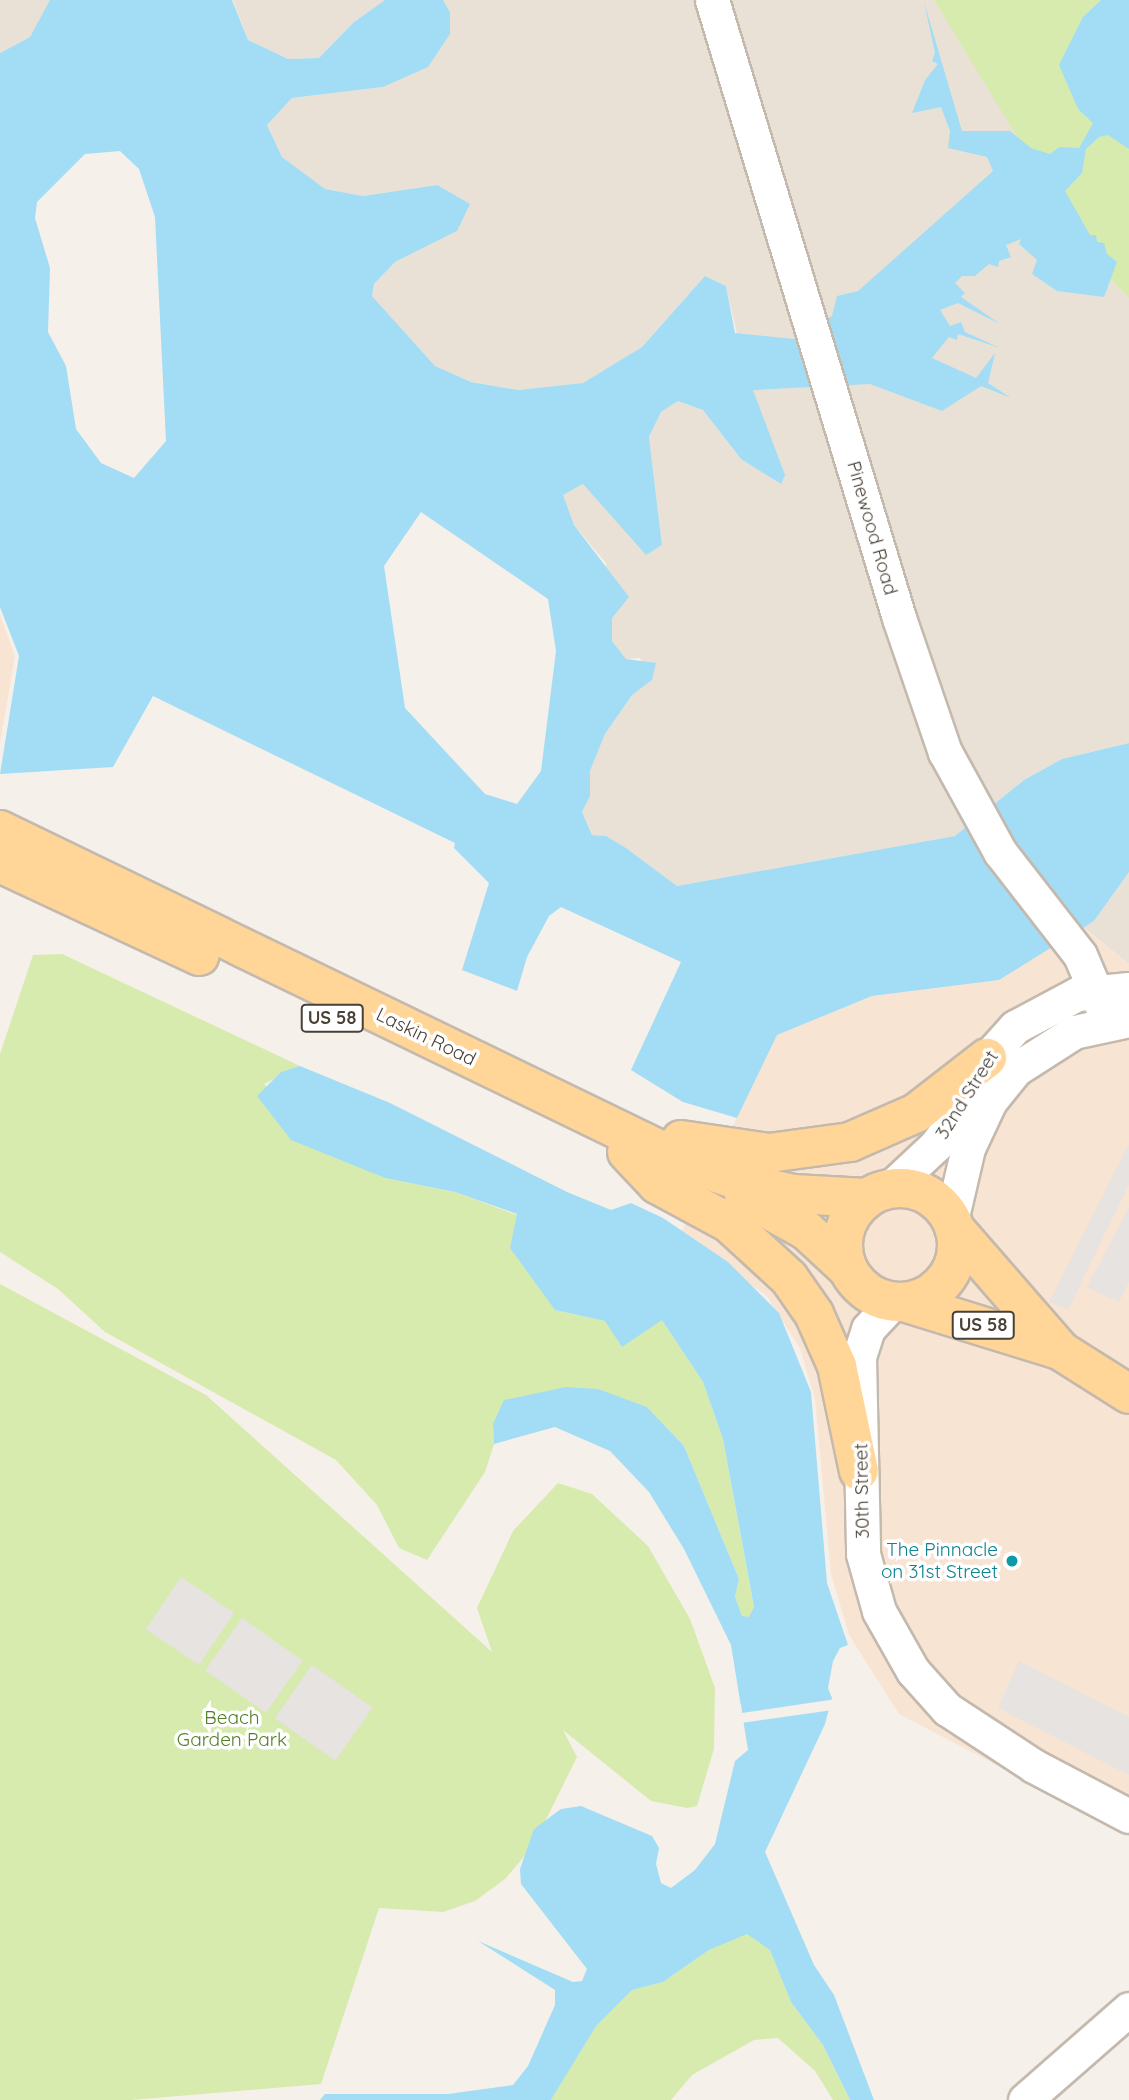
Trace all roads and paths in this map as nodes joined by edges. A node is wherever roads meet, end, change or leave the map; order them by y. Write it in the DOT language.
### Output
graph roads {
  1 [pos="712,0"];
  2 [pos="1,857"];
  3 [pos="1095,989"];
  4 [pos="1129,989"];
  5 [pos="1119,1021"];
  6 [pos="987,1058"];
  7 [pos="624,1141"];
  8 [pos="878,1193"];
  9 [pos="953,1225"];
  10 [pos="848,1268"];
  11 [pos="899,1302"];
  12 [pos="1061,1350"];
  13 [pos="1129,1394"];
  14 [pos="859,1471"];
  15 [pos="1129,1816"];
  16 [pos="1129,2009"];
  17 [pos="1025,2100"];
  1 -- 3 [label="street, Pinewood Road"];
  2 -- 7 [label="main road, Laskin Road / US 58"];
  3 -- 4 [label="street, 32nd Street"];
  3 -- 5 [label="street, Pinewood Road"];
  3 -- 6 [label="street, 32nd Street"];
  5 -- 9 [label="street, 32nd Street"];
  6 -- 7 [label="main road"];
  6 -- 8 [label="street, 32nd Street"];
  7 -- 8 [label="main road, Laskin Road / US 58"];
  7 -- 10 [label="main road, Laskin Road / US 58"];
  7 -- 14 [label="main road"];
  8 -- 9 [label="main road, US 58"];
  8 -- 10 [label="main road"];
  9 -- 11 [label="main road"];
  9 -- 12 [label="main road, US 58"];
  10 -- 11 [label="main road, US 58"];
  11 -- 12 [label="main road, US 58"];
  11 -- 14 [label="street, 30th Street"];
  12 -- 13 [label="main road, US 58"];
  14 -- 15 [label="street, 30th Street"];
  16 -- 17 [label="street"];
}
